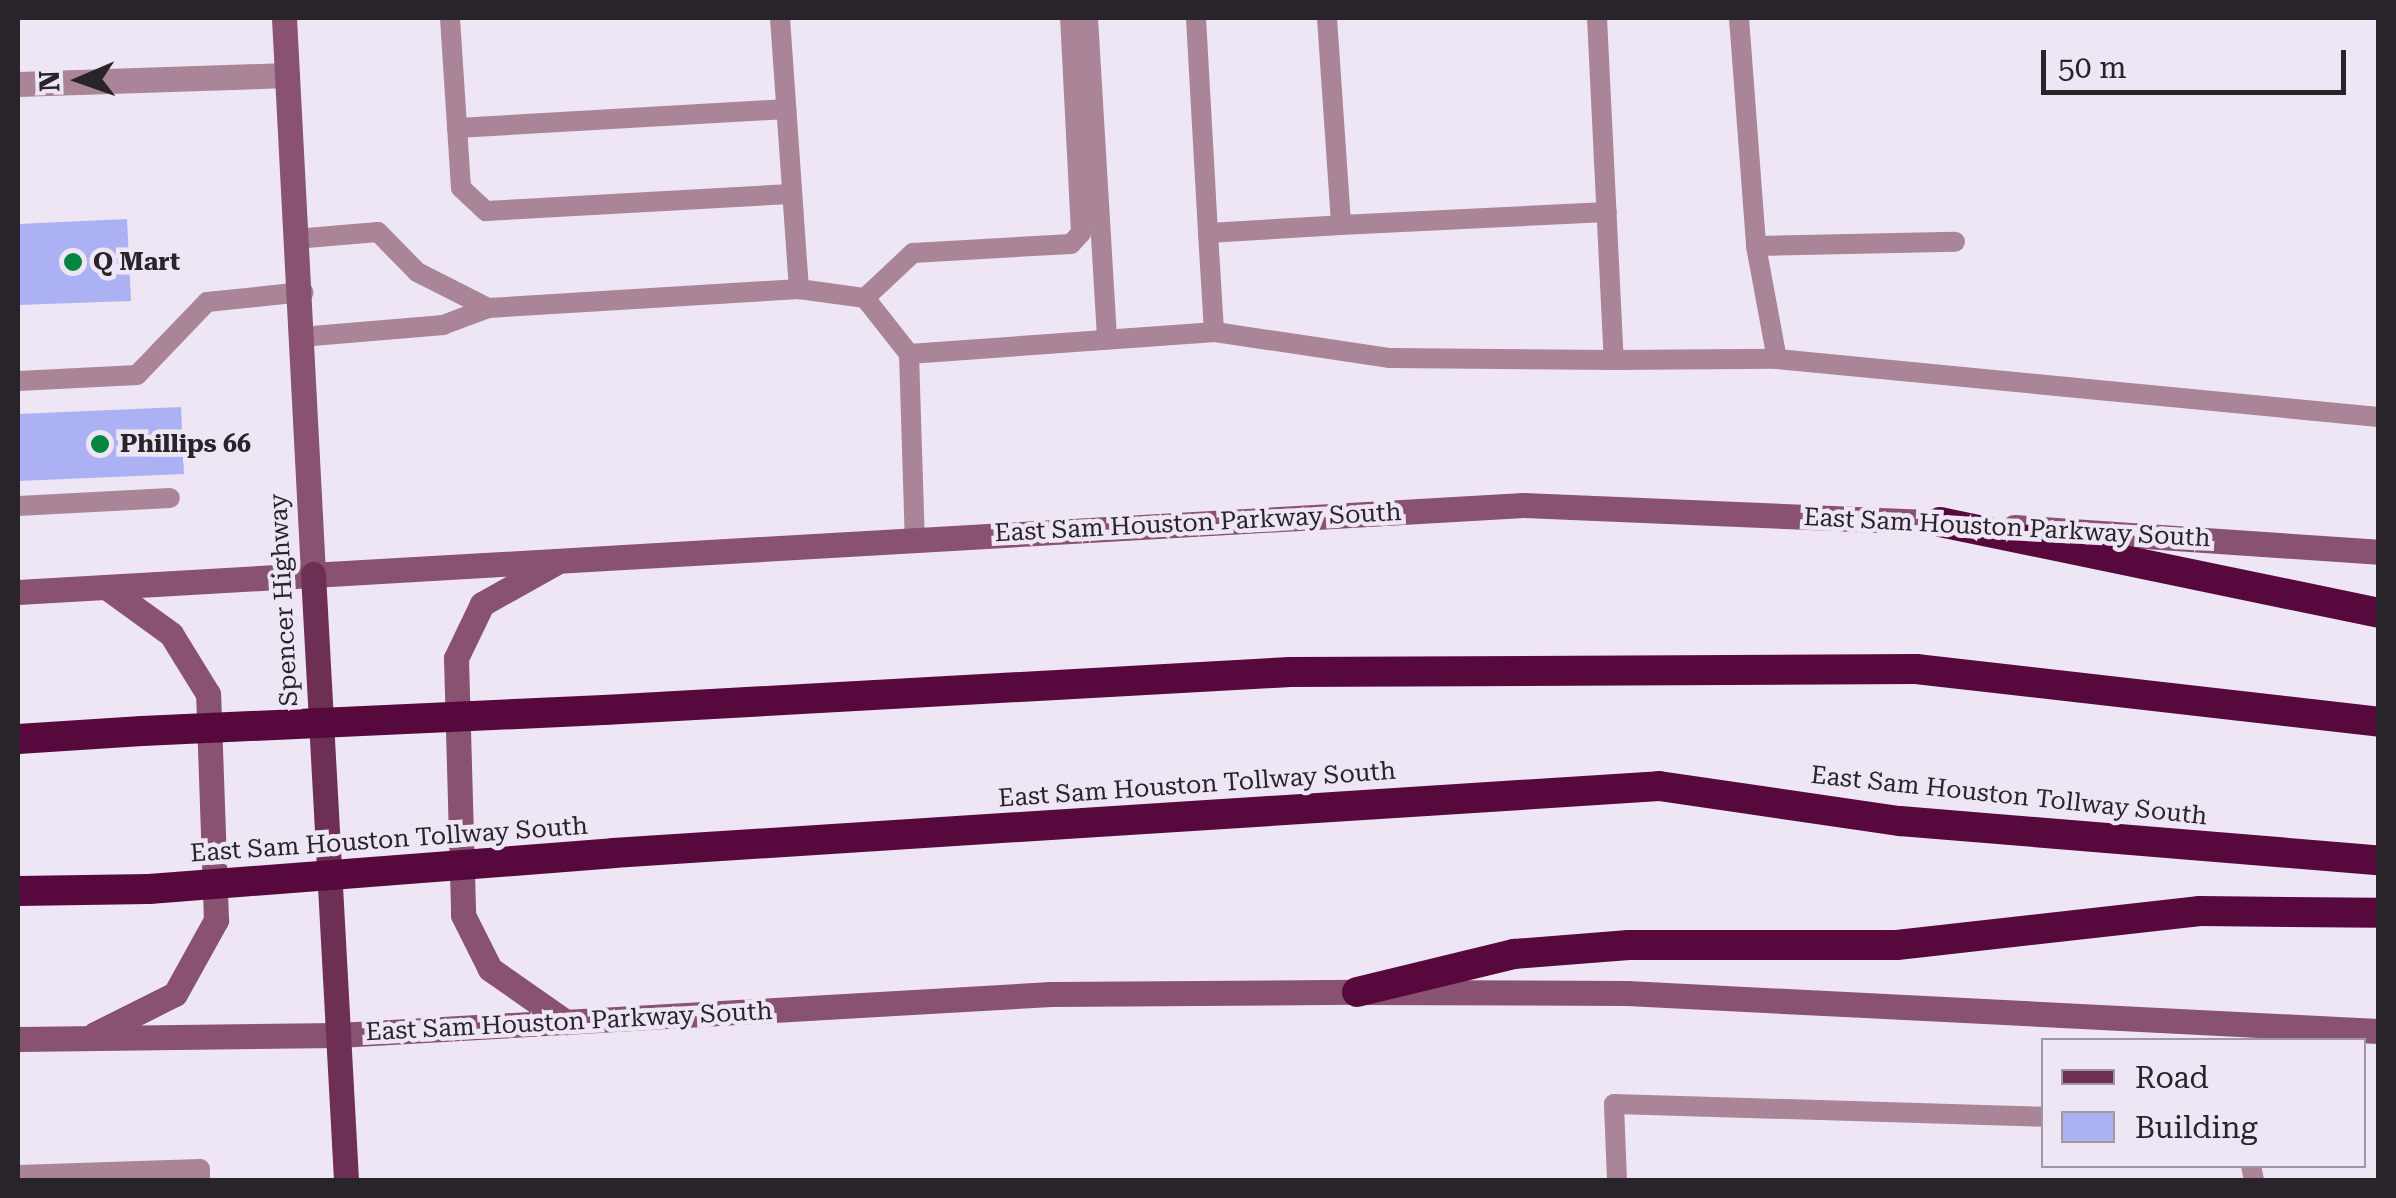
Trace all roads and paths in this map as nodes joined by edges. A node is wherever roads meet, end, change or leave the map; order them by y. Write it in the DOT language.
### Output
graph roads {
  1 [pos="284,18"];
  2 [pos="450,18"];
  3 [pos="780,18"];
  4 [pos="1070,18"];
  5 [pos="1088,18"];
  6 [pos="1196,18"];
  7 [pos="1327,18"];
  8 [pos="1598,18"];
  9 [pos="1738,18"];
  10 [pos="286,75"];
  11 [pos="18,84"];
  12 [pos="786,110"];
  13 [pos="457,128"];
  14 [pos="792,194"];
  15 [pos="1607,212"];
  16 [pos="1341,225"];
  17 [pos="1208,234"];
  18 [pos="295,239"];
  19 [pos="1955,242"];
  20 [pos="1756,246"];
  21 [pos="798,289"];
  22 [pos="303,292"];
  23 [pos="866,298"];
  24 [pos="488,308"];
  25 [pos="1214,332"];
  26 [pos="300,338"];
  27 [pos="1107,339"];
  28 [pos="909,354"];
  29 [pos="1614,360"];
  30 [pos="1776,360"];
  31 [pos="18,380"];
  32 [pos="2378,418"];
  33 [pos="170,498"];
  34 [pos="18,506"];
  35 [pos="1940,522"];
  36 [pos="914,540"];
  37 [pos="2378,552"];
  38 [pos="560,560"];
  39 [pos="313,574"];
  40 [pos="106,587"];
  41 [pos="18,592"];
  42 [pos="2378,613"];
  43 [pos="2378,722"];
  44 [pos="18,740"];
  45 [pos="2378,860"];
  46 [pos="18,891"];
  47 [pos="2378,913"];
  48 [pos="1358,992"];
  49 [pos="566,1022"];
  50 [pos="2378,1031"];
  51 [pos="338,1035"];
  52 [pos="86,1038"];
  53 [pos="18,1039"];
  54 [pos="2041,1117"];
  55 [pos="18,1175"];
  56 [pos="108,1176"];
  57 [pos="153,1176"];
  58 [pos="51,1177"];
  59 [pos="200,1180"];
  60 [pos="346,1180"];
  61 [pos="1616,1180"];
  1 -- 10 [label="main road, Spencer Highway"];
  2 -- 13 [label="lane"];
  3 -- 12 [label="lane"];
  4 -- 23 [label="lane"];
  5 -- 27 [label="lane"];
  6 -- 17 [label="lane"];
  7 -- 16 [label="lane"];
  8 -- 15 [label="lane"];
  9 -- 20 [label="lane"];
  10 -- 11 [label="street"];
  10 -- 18 [label="main road, Spencer Highway"];
  12 -- 13 [label="lane"];
  12 -- 14 [label="lane"];
  13 -- 14 [label="lane"];
  14 -- 21 [label="lane"];
  15 -- 16 [label="lane"];
  15 -- 29 [label="lane"];
  16 -- 17 [label="lane"];
  17 -- 25 [label="lane"];
  18 -- 22 [label="main road, Spencer Highway"];
  18 -- 24 [label="lane"];
  19 -- 20 [label="lane"];
  20 -- 30 [label="lane"];
  21 -- 23 [label="lane"];
  21 -- 24 [label="lane"];
  22 -- 26 [label="main road, Spencer Highway"];
  22 -- 31 [label="lane"];
  23 -- 28 [label="lane"];
  24 -- 26 [label="lane"];
  25 -- 27 [label="lane"];
  25 -- 29 [label="lane"];
  26 -- 39 [label="main road, Spencer Highway"];
  27 -- 28 [label="lane"];
  28 -- 36 [label="lane"];
  29 -- 30 [label="lane"];
  30 -- 32 [label="lane"];
  33 -- 34 [label="lane"];
  35 -- 36 [label="main road, East Sam Houston Parkway South"];
  35 -- 37 [label="main road, East Sam Houston Parkway South"];
  35 -- 42 [label="highway"];
  36 -- 38 [label="main road, East Sam Houston Parkway South"];
  38 -- 39 [label="main road, East Sam Houston Parkway South"];
  38 -- 49 [label="main road"];
  39 -- 40 [label="main road, East Sam Houston Parkway South"];
  39 -- 51 [label="main road, Spencer Highway"];
  40 -- 41 [label="main road, East Sam Houston Parkway South"];
  40 -- 52 [label="main road"];
  43 -- 44 [label="highway, bridge"];
  45 -- 46 [label="highway, East Sam Houston Tollway South, bridge"];
  47 -- 48 [label="highway"];
  48 -- 49 [label="main road, East Sam Houston Parkway South"];
  48 -- 50 [label="main road, East Sam Houston Parkway South"];
  49 -- 51 [label="main road, East Sam Houston Parkway South"];
  51 -- 52 [label="main road, East Sam Houston Parkway South"];
  51 -- 60 [label="main road, Spencer Highway"];
  52 -- 53 [label="main road, East Sam Houston Parkway South"];
  54 -- 61 [label="lane"];
  55 -- 58 [label="lane"];
  56 -- 57 [label="lane"];
  56 -- 58 [label="lane"];
  57 -- 59 [label="lane"];
}
